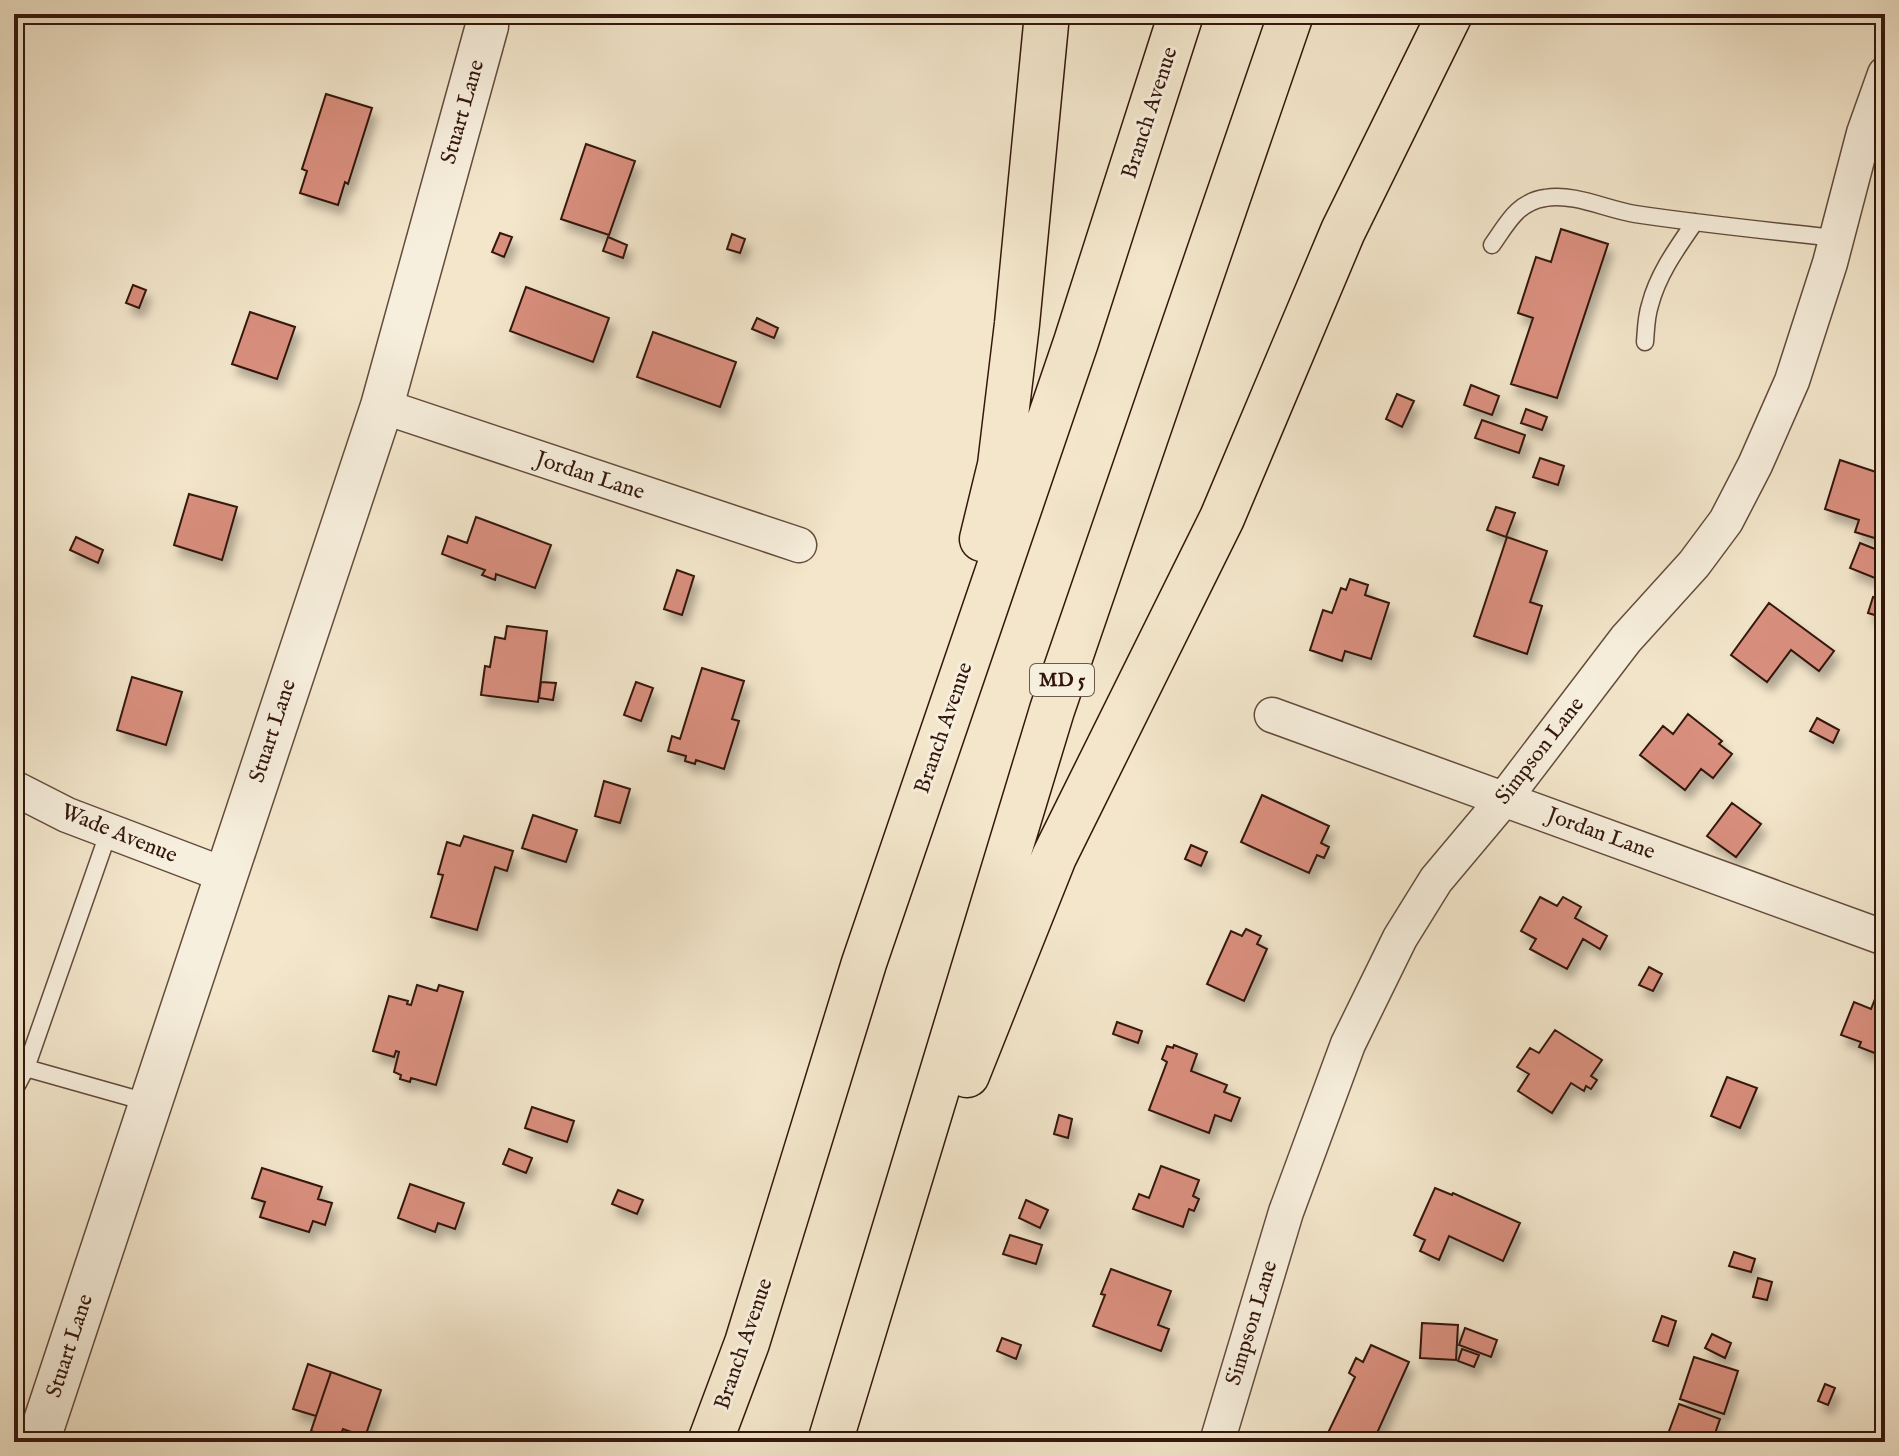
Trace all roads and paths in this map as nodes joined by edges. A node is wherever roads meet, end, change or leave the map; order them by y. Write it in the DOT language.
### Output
graph roads {
  1 [pos="487,14"];
  2 [pos="1047,14"];
  3 [pos="1181,14"];
  4 [pos="1291,14"];
  5 [pos="1450,14"];
  6 [pos="1885,74"];
  7 [pos="1695,222"];
  8 [pos="1836,238"];
  9 [pos="1492,245"];
  10 [pos="1645,342"];
  11 [pos="382,406"];
  12 [pos="799,545"];
  13 [pos="1272,715"];
  14 [pos="14,788"];
  15 [pos="1504,799"];
  16 [pos="914,816"];
  17 [pos="109,831"];
  18 [pos="225,875"];
  19 [pos="1885,938"];
  20 [pos="20,1065"];
  21 [pos="14,1091"];
  22 [pos="151,1103"];
  23 [pos="857,1353"];
  24 [pos="38,1442"];
  25 [pos="710,1442"];
  26 [pos="830,1442"];
  27 [pos="1217,1442"];
  1 -- 11 [label="street, Stuart Lane"];
  2 -- 16 [label="highway"];
  3 -- 16 [label="highway, Branch Avenue"];
  4 -- 23 [label="highway, MD 5"];
  5 -- 23 [label="highway"];
  6 -- 8 [label="street, Simpson Lane"];
  7 -- 8 [label="lane"];
  7 -- 9 [label="lane"];
  7 -- 10 [label="lane"];
  8 -- 15 [label="street, Simpson Lane"];
  11 -- 12 [label="street, Jordan Lane"];
  11 -- 18 [label="street, Stuart Lane"];
  13 -- 15 [label="street, Jordan Lane"];
  14 -- 17 [label="street, Wade Avenue"];
  15 -- 19 [label="street, Jordan Lane"];
  15 -- 27 [label="street, Simpson Lane"];
  16 -- 25 [label="highway, Branch Avenue"];
  17 -- 18 [label="street, Wade Avenue"];
  17 -- 20 [label="lane"];
  18 -- 22 [label="street, Stuart Lane"];
  20 -- 21 [label="lane"];
  20 -- 22 [label="lane"];
  22 -- 24 [label="street, Stuart Lane"];
  23 -- 26 [label="highway, MD 5"];
}
